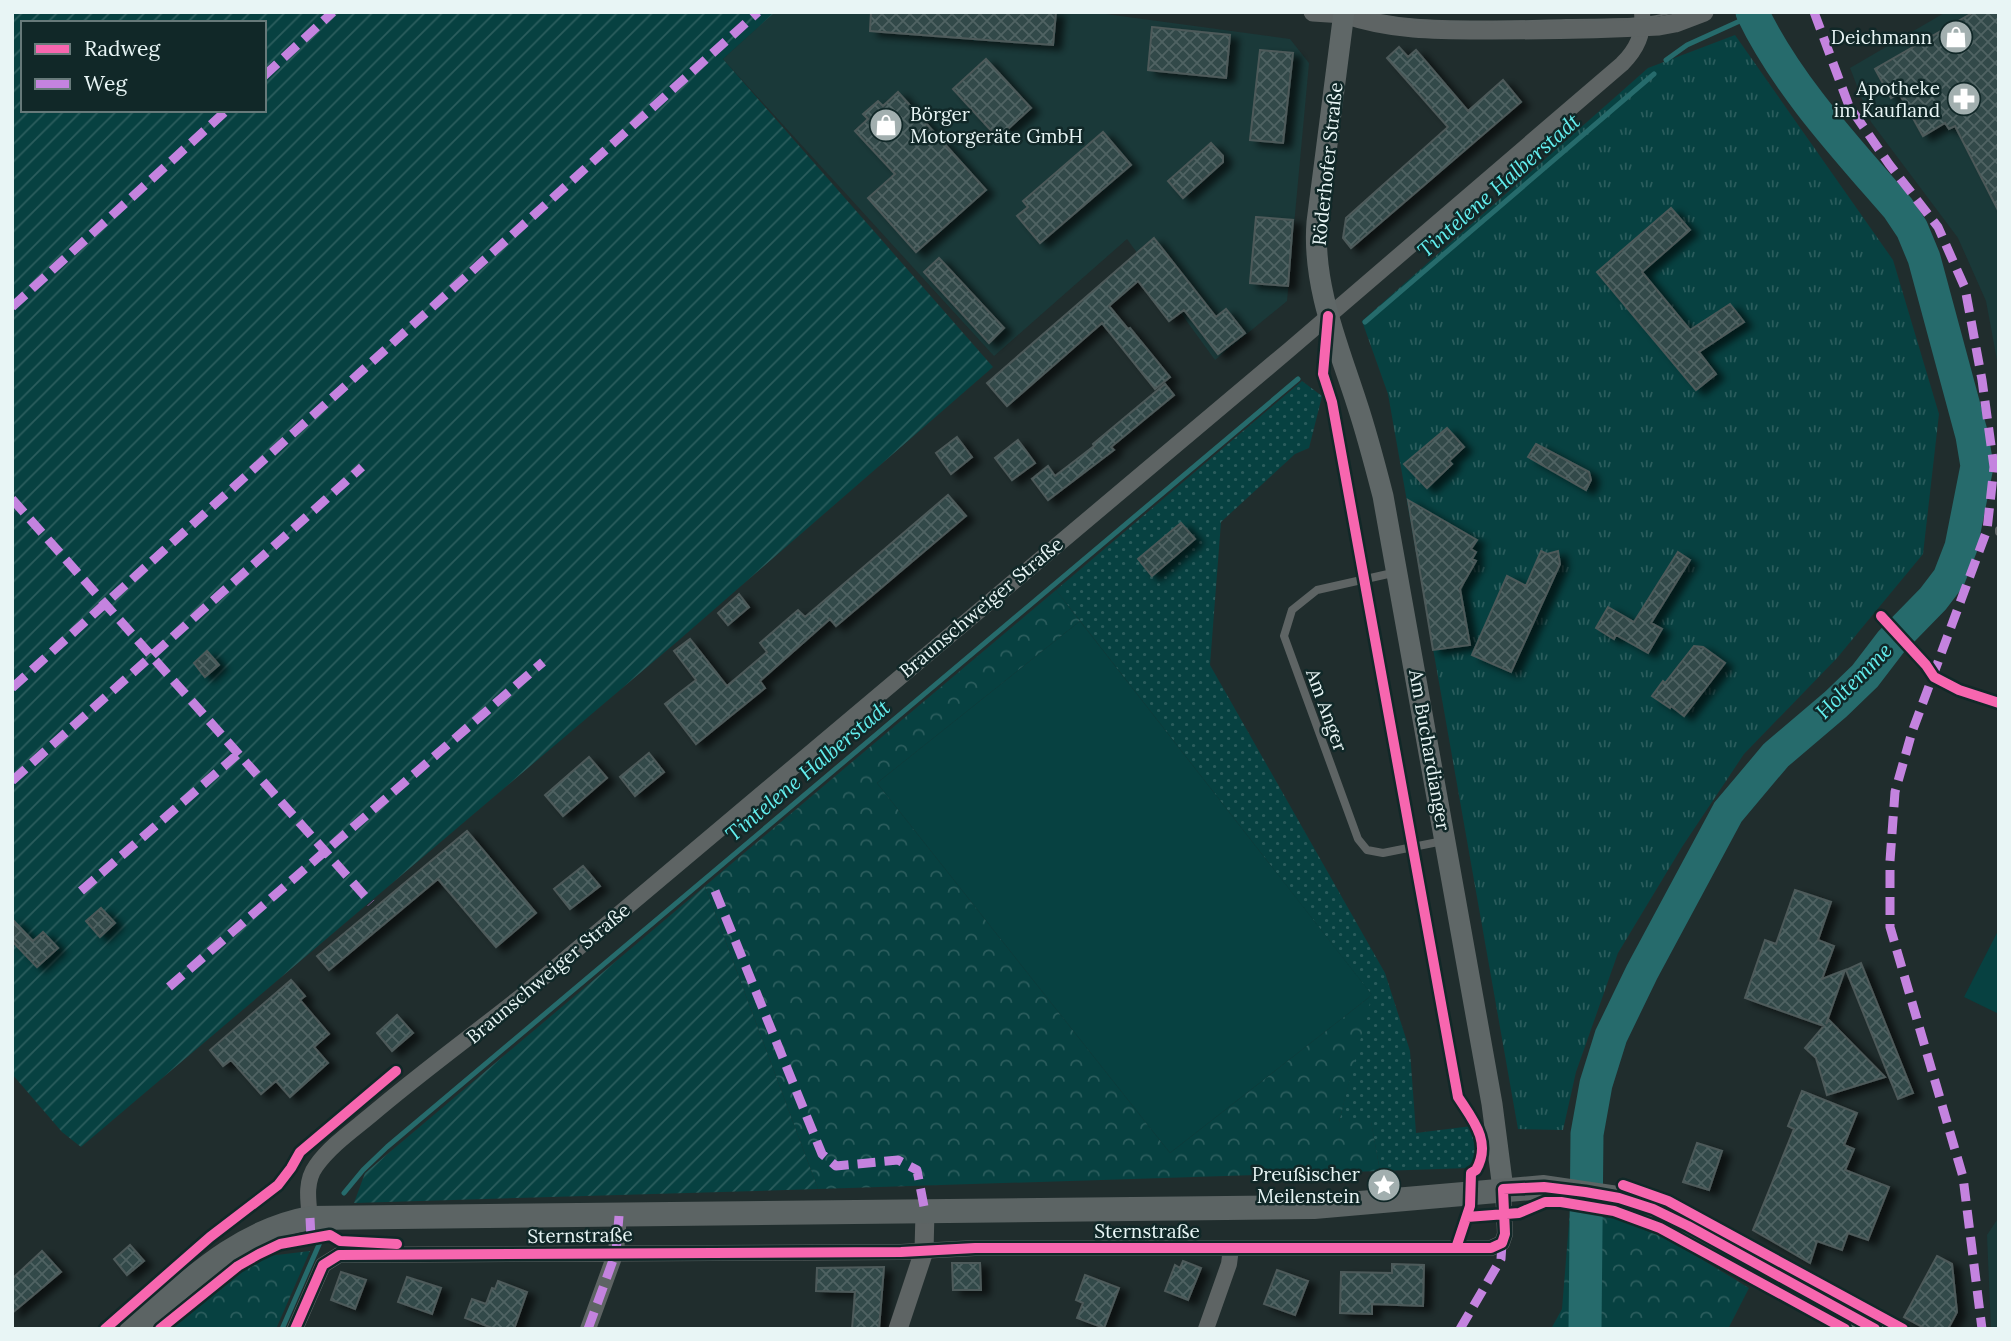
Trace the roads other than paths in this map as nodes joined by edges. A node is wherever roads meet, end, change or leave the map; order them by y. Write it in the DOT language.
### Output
graph roads {
  1 [pos="1313,12"];
  2 [pos="1704,12"];
  3 [pos="1348,13"];
  4 [pos="1642,20"];
  5 [pos="1328,316"];
  6 [pos="1398,572"];
  7 [pos="1934,677"];
  8 [pos="1999,703"];
  9 [pos="1446,840"];
  10 [pos="1503,1189"];
  11 [pos="925,1212"];
  12 [pos="619,1216"];
  13 [pos="310,1218"];
  14 [pos="1231,1248"];
  15 [pos="924,1251"];
  16 [pos="616,1252"];
  17 [pos="132,1329"];
  18 [pos="295,1329"];
  19 [pos="588,1329"];
  20 [pos="898,1329"];
  21 [pos="1206,1329"];
  22 [pos="1875,1329"];
  1 -- 3 [label="street"];
  2 -- 4 [label="street"];
  3 -- 4 [label="street"];
  3 -- 5 [label="main road, Röderhofer Straße"];
  4 -- 5 [label="street, Braunschweiger Straße"];
  5 -- 6 [label="main road, Am Buchardianger"];
  5 -- 13 [label="street, Braunschweiger Straße"];
  6 -- 9 [label="main road, Am Buchardianger"];
  6 -- 9 [label="lane, Am Anger"];
  7 -- 8 [label="lane"];
  9 -- 10 [label="main road, Am Buchardianger"];
  10 -- 11 [label="main road, Sternstraße"];
  10 -- 14 [label="street, Sternstraße"];
  10 -- 22 [label="main road, Sternstraße"];
  11 -- 12 [label="main road, Sternstraße"];
  11 -- 15 [label="street"];
  12 -- 13 [label="main road, Sternstraße"];
  12 -- 16 [label="street"];
  13 -- 17 [label="main road"];
  14 -- 15 [label="street, Sternstraße"];
  14 -- 21 [label="street"];
  15 -- 16 [label="street, Sternstraße"];
  15 -- 20 [label="street"];
  16 -- 18 [label="street, Sternstraße"];
  16 -- 19 [label="street"];
}
